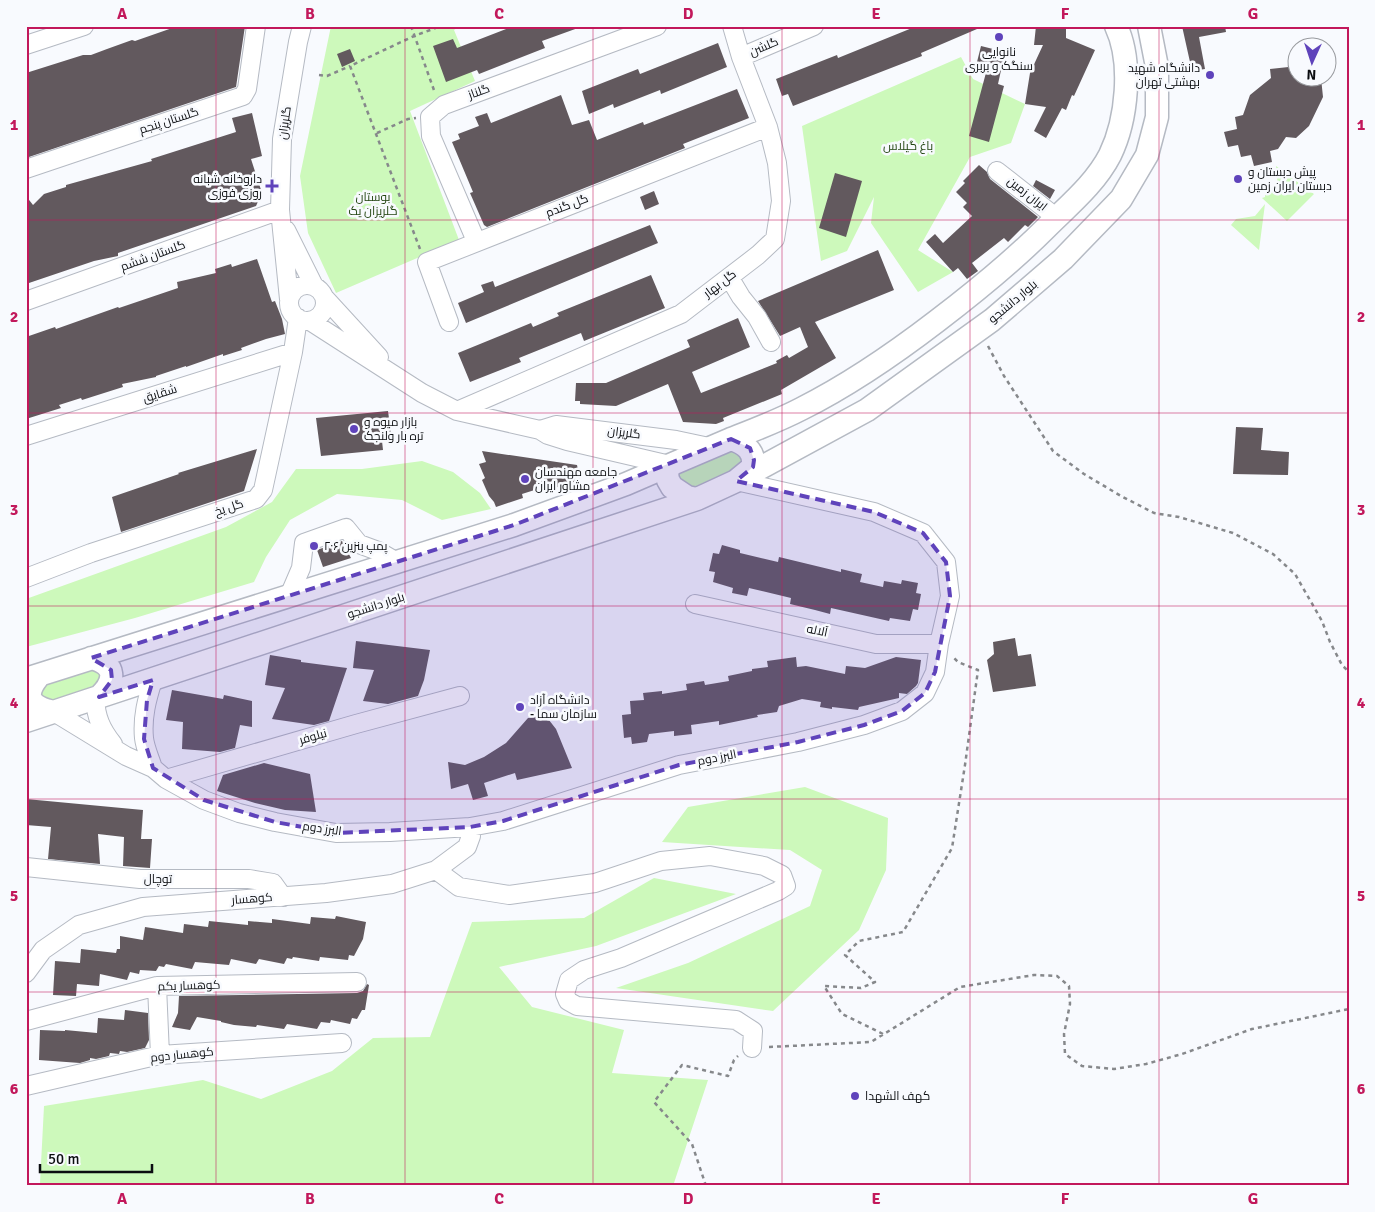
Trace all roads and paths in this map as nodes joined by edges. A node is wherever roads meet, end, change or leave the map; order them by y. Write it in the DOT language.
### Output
graph roads {
  1 [pos="84,26"];
  2 [pos="256,26"];
  3 [pos="302,26"];
  4 [pos="411,26"];
  5 [pos="441,26"];
  6 [pos="657,26"];
  7 [pos="732,26"];
  8 [pos="814,26"];
  9 [pos="1116,26"];
  10 [pos="1149,26"];
  11 [pos="414,36"];
  12 [pos="26,45"];
  13 [pos="741,57"];
  14 [pos="350,66"];
  15 [pos="319,75"];
  16 [pos="436,97"];
  17 [pos="430,117"];
  18 [pos="768,127"];
  19 [pos="377,134"];
  20 [pos="26,169"];
  21 [pos="997,171"];
  22 [pos="281,215"];
  23 [pos="1057,218"];
  24 [pos="476,241"];
  25 [pos="427,262"];
  26 [pos="729,278"];
  27 [pos="320,292"];
  28 [pos="289,299"];
  29 [pos="26,301"];
  30 [pos="304,320"];
  31 [pos="448,322"];
  32 [pos="979,330"];
  33 [pos="771,342"];
  34 [pos="293,352"];
  35 [pos="395,374"];
  36 [pos="458,412"];
  37 [pos="540,430"];
  38 [pos="26,436"];
  39 [pos="731,439"];
  40 [pos="709,447"];
  41 [pos="670,465"];
  42 [pos="736,481"];
  43 [pos="697,499"];
  44 [pos="397,562"];
  45 [pos="26,578"];
  46 [pos="289,596"];
  47 [pos="695,604"];
  48 [pos="939,644"];
  49 [pos="91,658"];
  50 [pos="1349,672"];
  51 [pos="33,680"];
  52 [pos="153,680"];
  53 [pos="460,696"];
  54 [pos="97,698"];
  55 [pos="54,712"];
  56 [pos="26,721"];
  57 [pos="126,756"];
  58 [pos="153,768"];
  59 [pos="166,779"];
  60 [pos="470,827"];
  61 [pos="26,867"];
  62 [pos="436,870"];
  63 [pos="283,896"];
  64 [pos="26,972"];
  65 [pos="357,982"];
  66 [pos="157,986"];
  67 [pos="1349,1009"];
  68 [pos="26,1021"];
  69 [pos="883,1034"];
  70 [pos="342,1043"];
  71 [pos="752,1048"];
  72 [pos="160,1055"];
  73 [pos="26,1086"];
  74 [pos="706,1186"];
  1 -- 12 [label="street"];
  2 -- 20 [label="street, گلستان پنجم"];
  3 -- 22 [label="street, گلریزان"];
  4 -- 11 [label="path"];
  5 -- 11 [label="path"];
  6 -- 17 [label="street, گلناز"];
  7 -- 13 [label="street, گل بهار"];
  8 -- 13 [label="street, گلشن"];
  9 -- 23 [label="main road"];
  10 -- 32 [label="main road, بلوار دانشجو"];
  11 -- 14 [label="path"];
  11 -- 16 [label="path"];
  13 -- 18 [label="street, گل بهار"];
  14 -- 15 [label="path"];
  14 -- 19 [label="path"];
  17 -- 19 [label="path"];
  17 -- 24 [label="street"];
  18 -- 24 [label="street, گل گندم"];
  18 -- 26 [label="street, گل بهار"];
  19 -- 25 [label="path"];
  21 -- 23 [label="street, ایران زمین"];
  22 -- 27 [label="street, گلریزان"];
  22 -- 28 [label="street, گلریزان"];
  22 -- 29 [label="street, گلستان ششم"];
  23 -- 39 [label="main road"];
  24 -- 25 [label="street, گل گندم"];
  25 -- 31 [label="street"];
  26 -- 33 [label="street"];
  26 -- 36 [label="street, گل بهار"];
  27 -- 28 [label="street"];
  27 -- 30 [label="street"];
  27 -- 35 [label="street, گلریزان"];
  28 -- 30 [label="street"];
  30 -- 34 [label="street, گل یخ"];
  30 -- 35 [label="street, گلریزان"];
  32 -- 42 [label="main road, بلوار دانشجو"];
  32 -- 50 [label="path"];
  34 -- 38 [label="street, شقایق"];
  34 -- 45 [label="street, گل یخ"];
  35 -- 36 [label="street, گلریزان"];
  36 -- 37 [label="street, گلریزان"];
  37 -- 40 [label="street, گلریزان"];
  37 -- 41 [label="street, گلریزان"];
  39 -- 40 [label="main road"];
  39 -- 42 [label="main road"];
  40 -- 41 [label="main road"];
  41 -- 43 [label="main road"];
  41 -- 44 [label="main road"];
  42 -- 43 [label="main road, بلوار دانشجو"];
  42 -- 48 [label="street, البرز دوم"];
  43 -- 52 [label="main road, بلوار دانشجو"];
  44 -- 46 [label="main road"];
  44 -- 46 [label="street"];
  46 -- 49 [label="main road"];
  47 -- 48 [label="street, آلاله"];
  48 -- 60 [label="street, البرز دوم"];
  48 -- 69 [label="path"];
  49 -- 51 [label="main road"];
  49 -- 54 [label="main road"];
  51 -- 55 [label="main road"];
  52 -- 54 [label="main road, بلوار دانشجو"];
  52 -- 58 [label="street"];
  53 -- 59 [label="street, نیلوفر"];
  54 -- 55 [label="main road, بلوار دانشجو"];
  54 -- 57 [label="street, البرز دوم"];
  55 -- 56 [label="main road, بلوار دانشجو"];
  55 -- 57 [label="street, البرز دوم"];
  57 -- 58 [label="street, البرز دوم"];
  58 -- 59 [label="street, البرز دوم"];
  59 -- 60 [label="street, البرز دوم"];
  60 -- 62 [label="street, کوهسار"];
  61 -- 63 [label="street, توچال"];
  62 -- 63 [label="street, کوهسار"];
  62 -- 71 [label="street"];
  63 -- 64 [label="street, کوهسار"];
  65 -- 66 [label="street, کوهسار یکم"];
  66 -- 68 [label="street, کوهسار یکم"];
  66 -- 72 [label="street"];
  67 -- 69 [label="path"];
  69 -- 71 [label="path"];
  70 -- 72 [label="street, کوهسار دوم"];
  71 -- 74 [label="path"];
  72 -- 73 [label="street, کوهسار دوم"];
}
